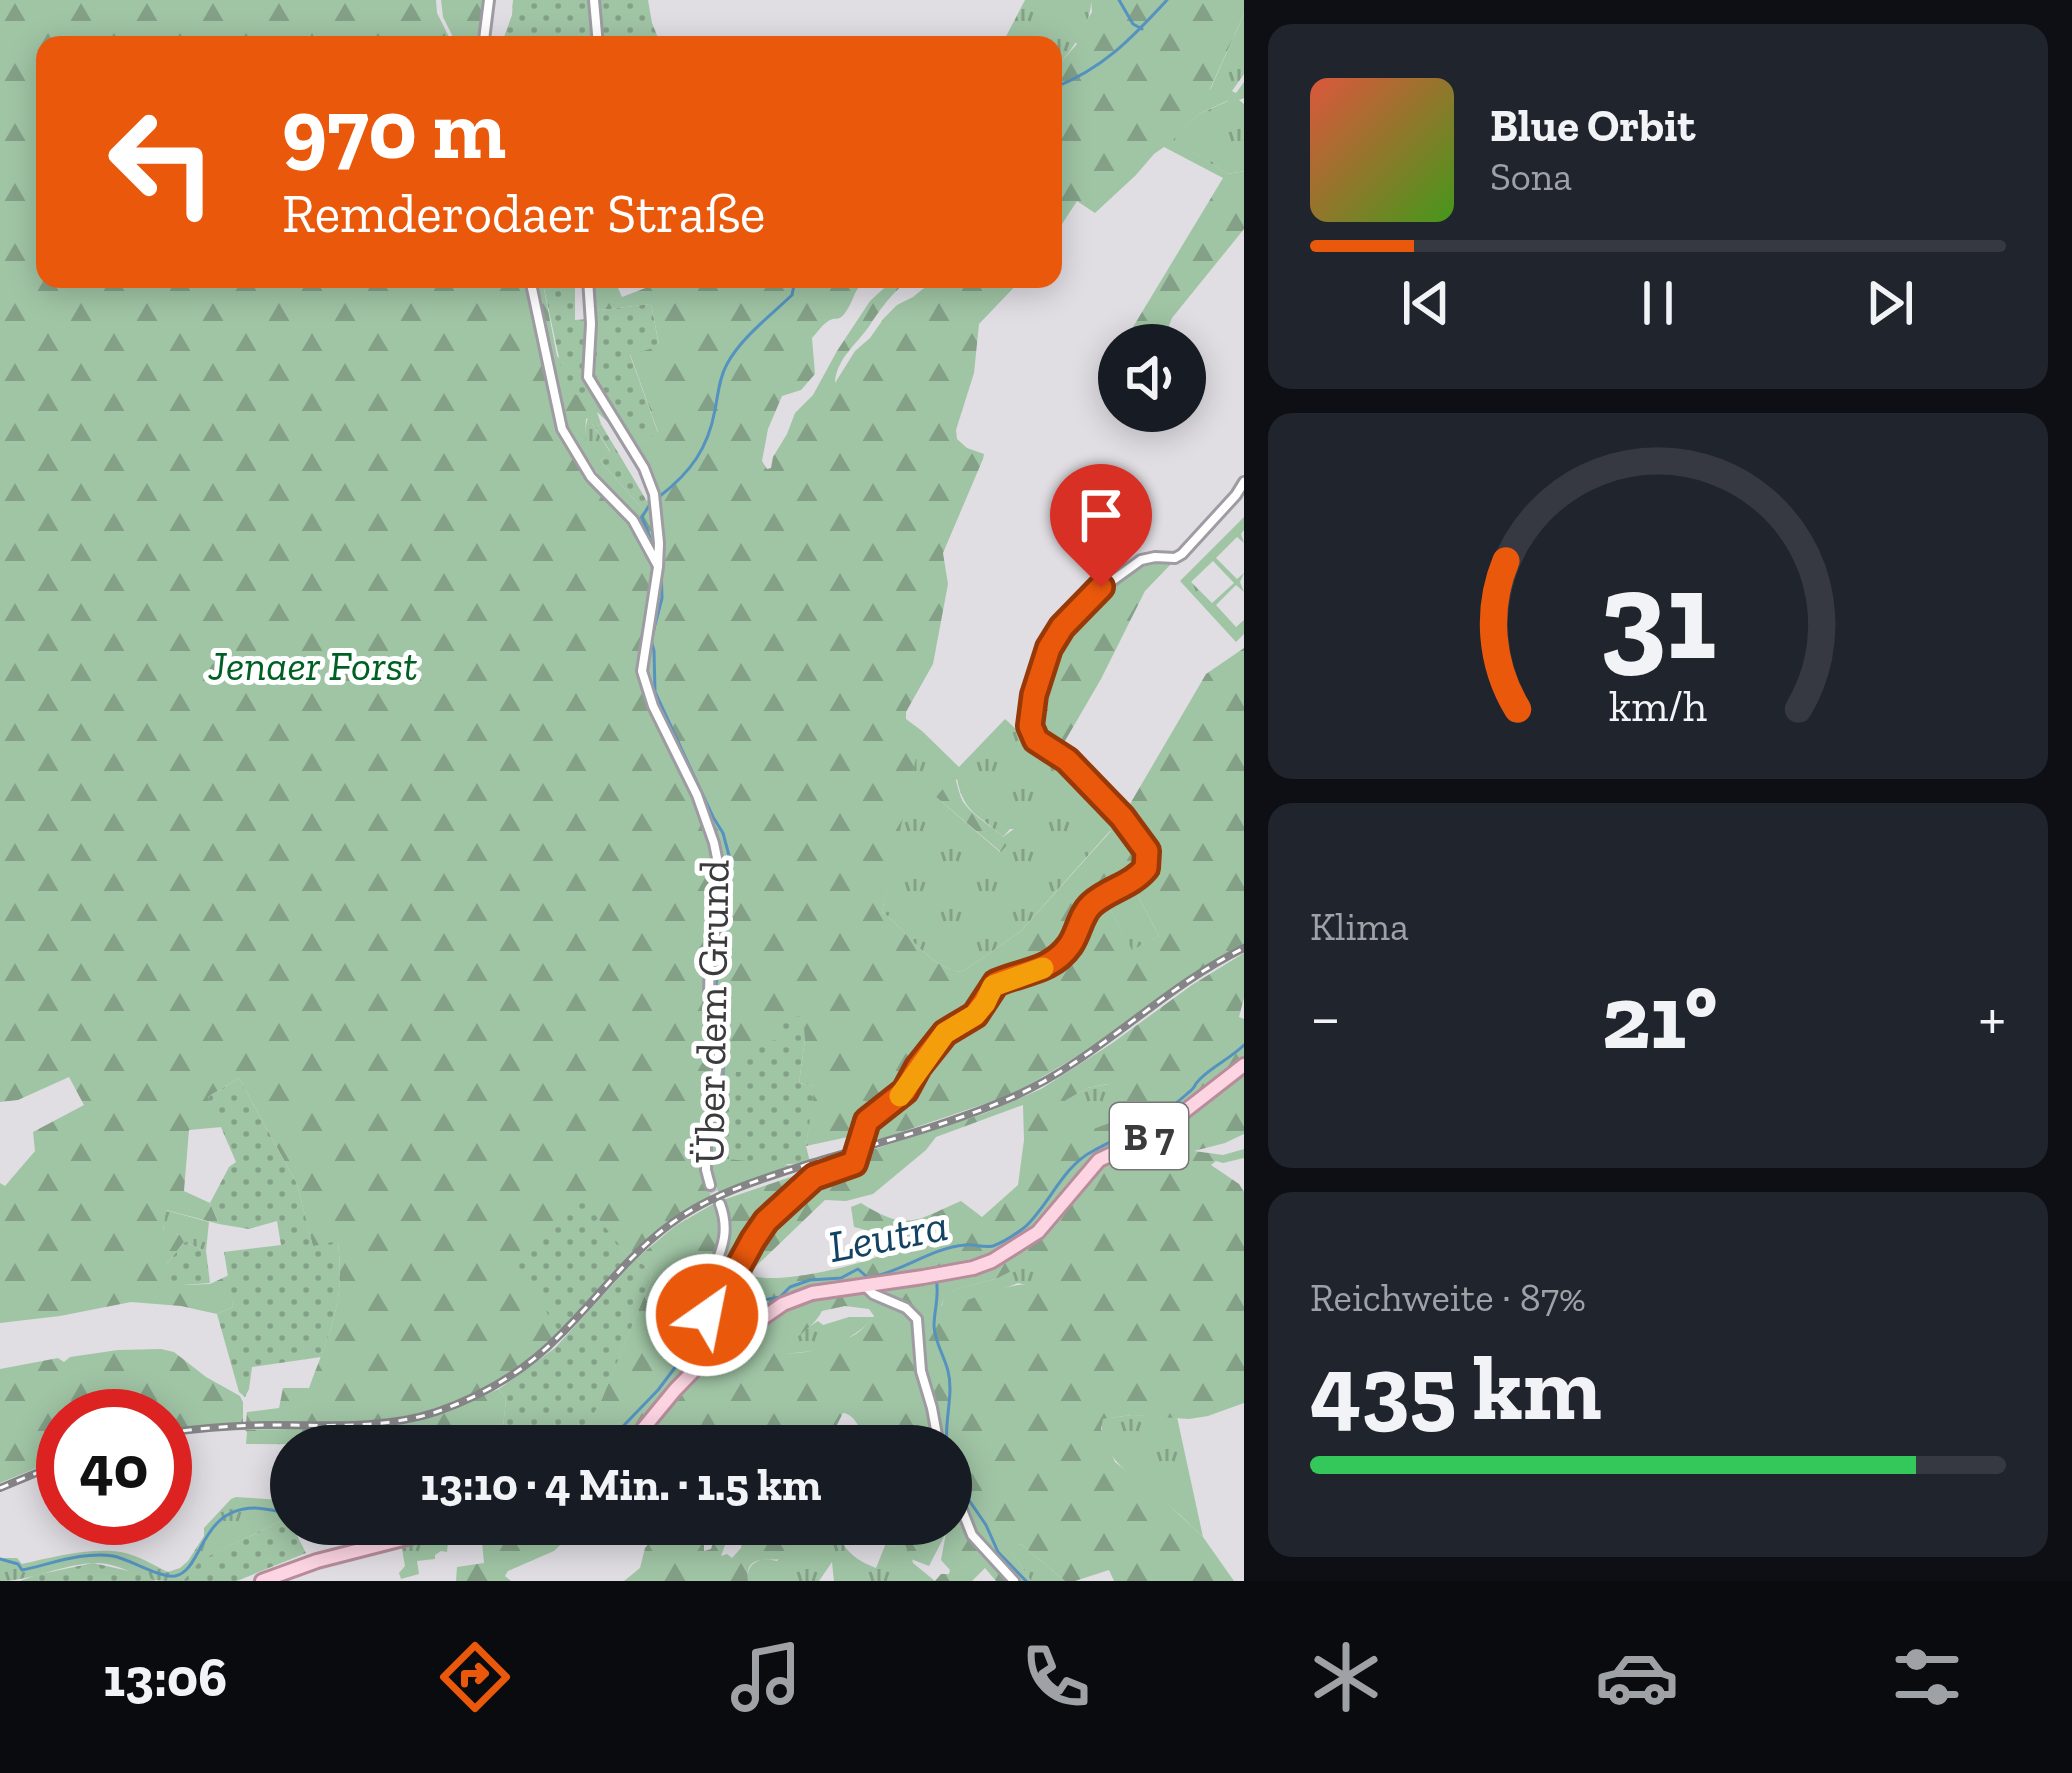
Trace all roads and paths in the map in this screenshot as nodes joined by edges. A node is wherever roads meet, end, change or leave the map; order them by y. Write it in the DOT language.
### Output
graph roads {
  1 [pos="490,0"];
  2 [pos="593,0"];
  3 [pos="485,36"];
  4 [pos="597,36"];
  5 [pos="532,288"];
  6 [pos="589,288"];
  7 [pos="1244,482"];
  8 [pos="658,567"];
  9 [pos="1244,1065"];
  10 [pos="710,1185"];
  11 [pos="720,1204"];
  12 [pos="865,1286"];
  13 [pos="707,1315"];
  14 [pos="722,1339"];
  15 [pos="647,1425"];
  16 [pos="935,1425"];
  17 [pos="972,1535"];
  18 [pos="379,1545"];
  19 [pos="262,1581"];
  20 [pos="1014,1581"];
  1 -- 3 [label="street"];
  2 -- 4 [label="street"];
  5 -- 8 [label="street"];
  6 -- 8 [label="street, Über dem Grund"];
  7 -- 13 [label="street, bridge"];
  8 -- 10 [label="street, Über dem Grund"];
  9 -- 12 [label="main road, B 7"];
  11 -- 13 [label="street, Über dem Grund"];
  12 -- 14 [label="main road, B 7"];
  12 -- 16 [label="street"];
  13 -- 14 [label="street"];
  14 -- 15 [label="main road, B 7"];
  17 -- 20 [label="street"];
  18 -- 19 [label="main road"];
}
